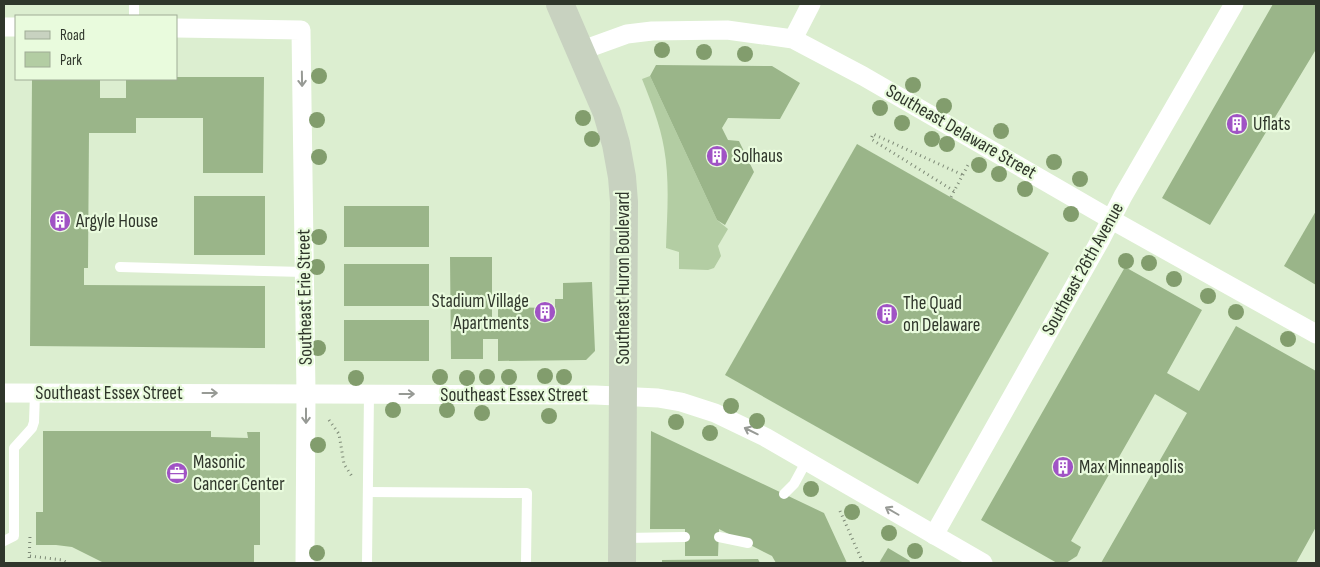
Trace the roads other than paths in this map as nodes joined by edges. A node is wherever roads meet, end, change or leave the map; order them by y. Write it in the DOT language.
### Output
graph roads {
  1 [pos="560,4"];
  2 [pos="811,4"];
  3 [pos="1234,4"];
  4 [pos="178,28"];
  5 [pos="793,38"];
  6 [pos="580,51"];
  7 [pos="1112,220"];
  8 [pos="120,267"];
  9 [pos="304,272"];
  10 [pos="1316,334"];
  11 [pos="4,393"];
  12 [pos="35,393"];
  13 [pos="306,393"];
  14 [pos="369,394"];
  15 [pos="623,396"];
  16 [pos="806,462"];
  17 [pos="368,492"];
  18 [pos="784,494"];
  19 [pos="934,535"];
  20 [pos="685,537"];
  21 [pos="718,537"];
  22 [pos="4,541"];
  23 [pos="748,543"];
  24 [pos="622,551"];
  25 [pos="305,563"];
  26 [pos="367,563"];
  27 [pos="526,563"];
  28 [pos="983,563"];
  1 -- 6 [label="main road, Southeast Huron Boulevard"];
  2 -- 5 [label="street"];
  3 -- 7 [label="street, Southeast 26th Avenue"];
  4 -- 9 [label="street, Southeast Erie Street, one-way"];
  5 -- 6 [label="street, Southeast Delaware Street"];
  5 -- 7 [label="street, Southeast Delaware Street"];
  6 -- 15 [label="main road, Southeast Huron Boulevard"];
  7 -- 10 [label="street, Southeast Delaware Street"];
  7 -- 19 [label="street, Southeast 26th Avenue"];
  8 -- 9 [label="lane"];
  9 -- 13 [label="street, Southeast Erie Street"];
  11 -- 12 [label="street, Southeast Essex Street"];
  12 -- 13 [label="street, Southeast Essex Street, one-way"];
  12 -- 22 [label="lane"];
  13 -- 14 [label="street, Southeast Essex Street"];
  13 -- 25 [label="street, Southeast Erie Street, one-way"];
  14 -- 15 [label="street, Southeast Essex Street, one-way"];
  14 -- 17 [label="lane"];
  16 -- 15 [label="street, Southeast Essex Street, one-way"];
  15 -- 24 [label="main road, Southeast Huron Boulevard"];
  16 -- 18 [label="lane"];
  19 -- 16 [label="street, Southeast Essex Street, one-way"];
  17 -- 26 [label="lane"];
  17 -- 27 [label="lane"];
  19 -- 28 [label="street, Southeast Essex Street"];
  20 -- 24 [label="lane"];
  21 -- 23 [label="lane"];
}
